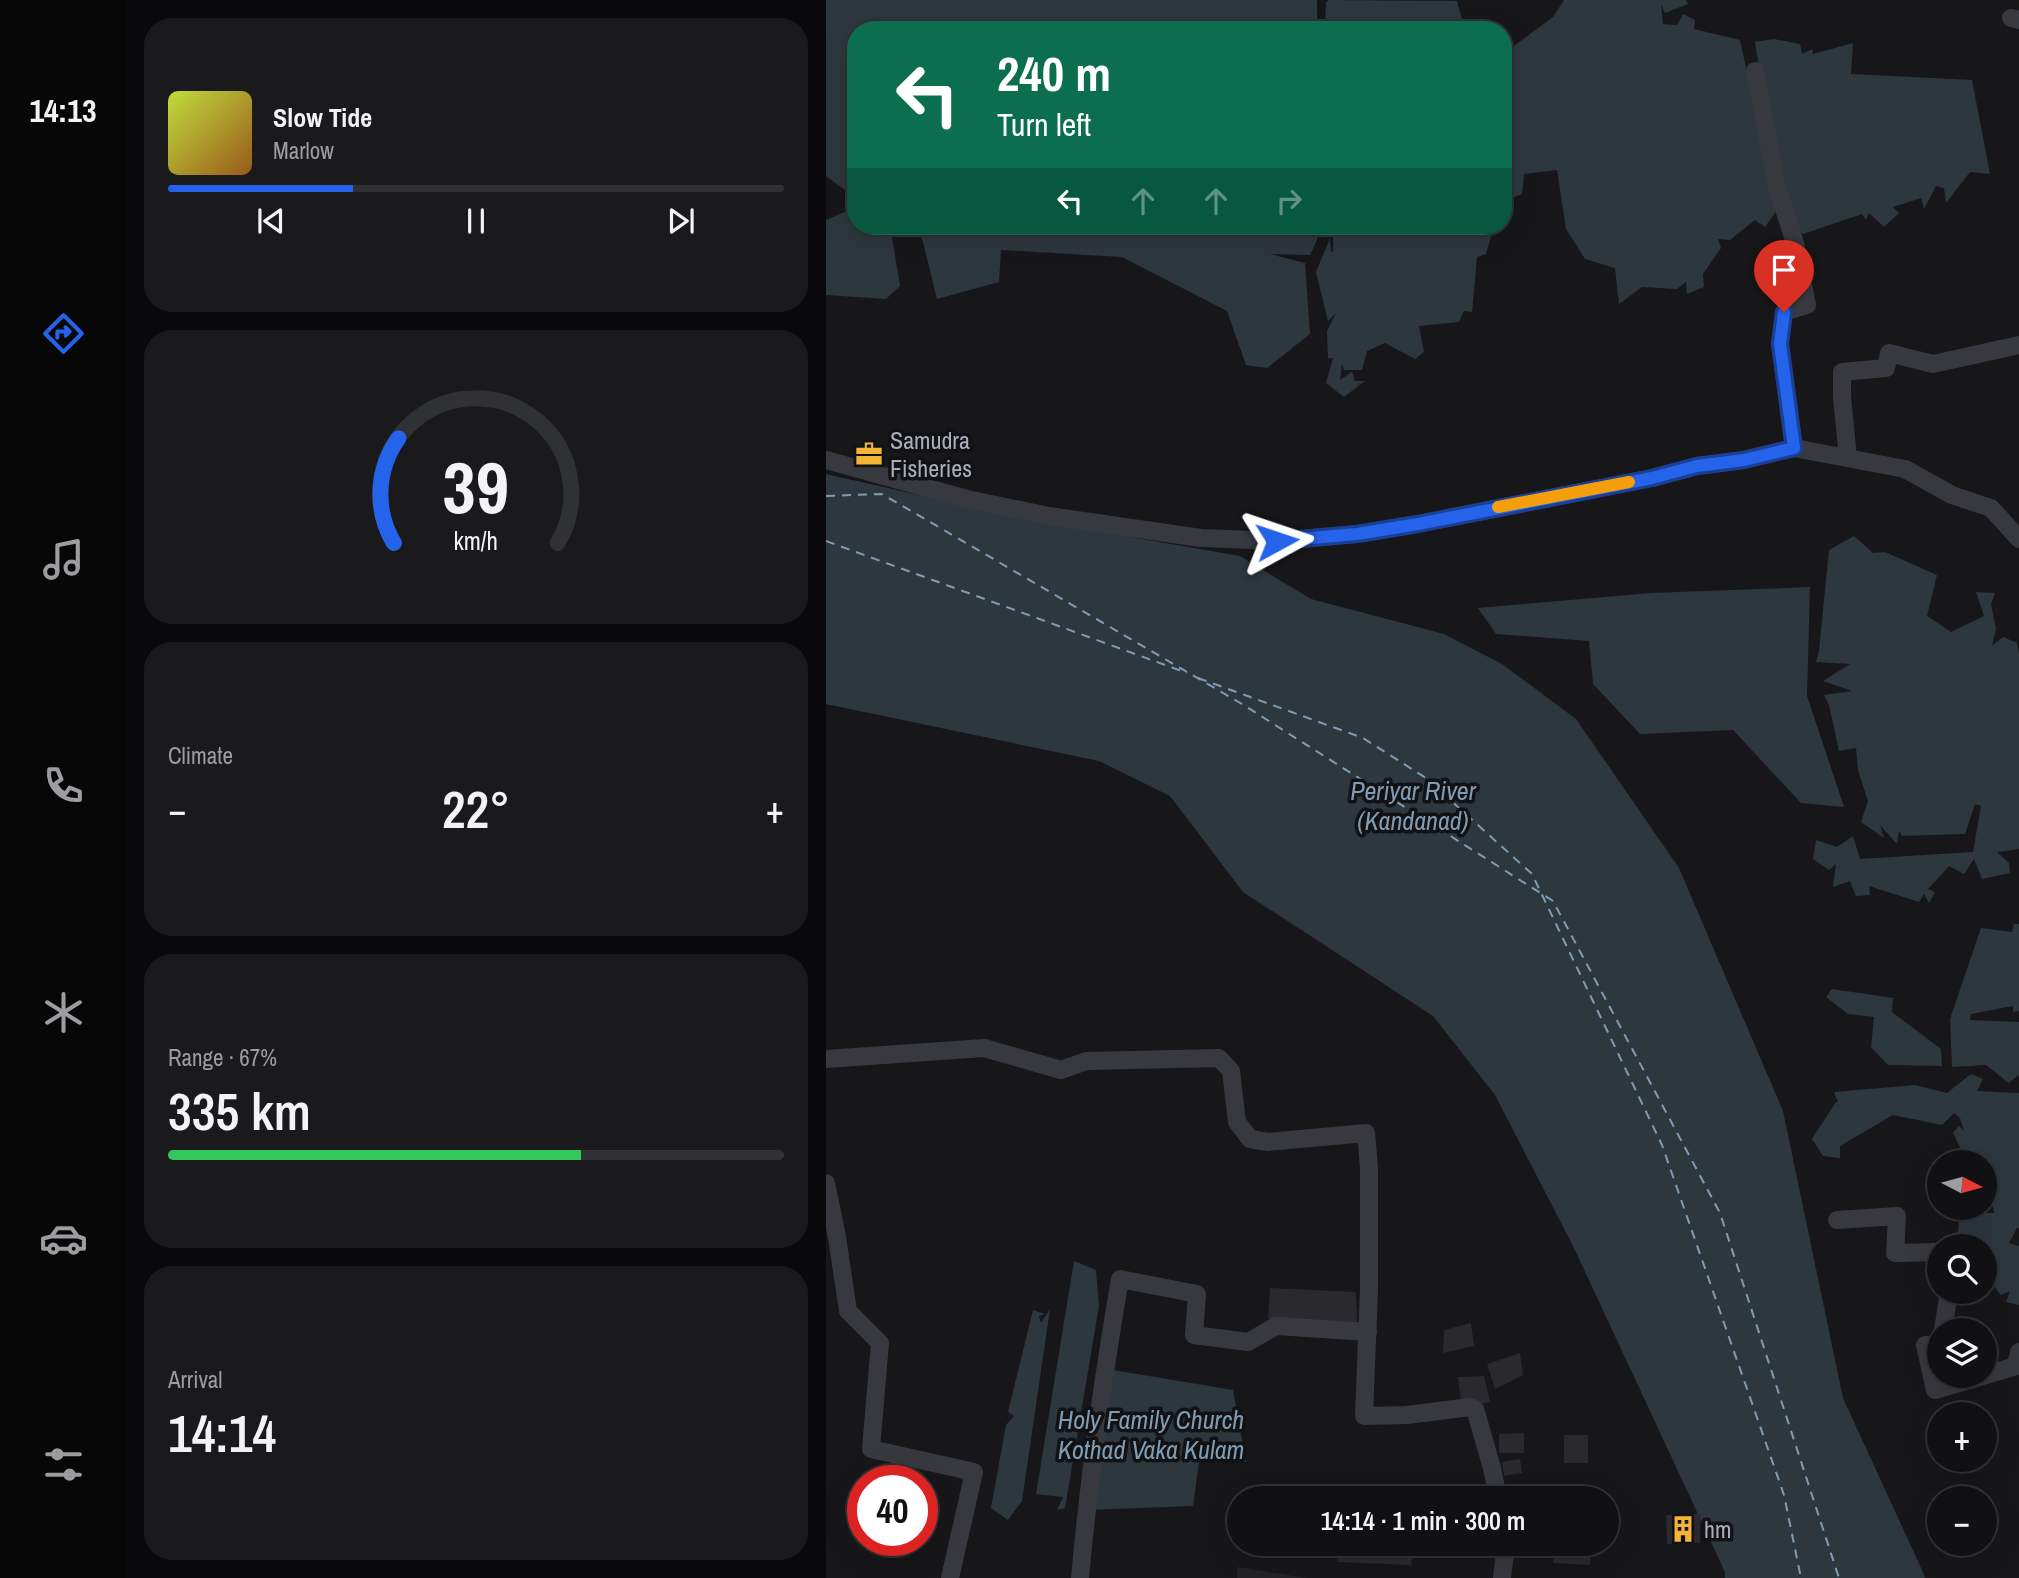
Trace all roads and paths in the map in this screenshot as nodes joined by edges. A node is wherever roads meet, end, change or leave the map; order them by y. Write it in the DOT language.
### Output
graph roads {
  1 [pos="1755,71"];
  2 [pos="2019,345"];
  3 [pos="1794,448"];
  4 [pos="1848,458"];
  5 [pos="826,460"];
  6 [pos="2019,539"];
  7 [pos="826,1059"];
  8 [pos="826,1183"];
  9 [pos="1837,1220"];
  10 [pos="1927,1252"];
  11 [pos="1368,1332"];
  12 [pos="2019,1352"];
  13 [pos="1997,1372"];
  14 [pos="1496,1486"];
  15 [pos="1505,1556"];
  16 [pos="950,1578"];
  17 [pos="1080,1578"];
  18 [pos="1502,1578"];
  1 -- 3 [label="street"];
  2 -- 4 [label="street"];
  3 -- 4 [label="street"];
  3 -- 5 [label="street"];
  4 -- 6 [label="street"];
  7 -- 11 [label="street"];
  8 -- 16 [label="street"];
  9 -- 10 [label="street"];
  11 -- 14 [label="street"];
  11 -- 17 [label="street"];
  12 -- 13 [label="street"];
  15 -- 18 [label="street"];
}
